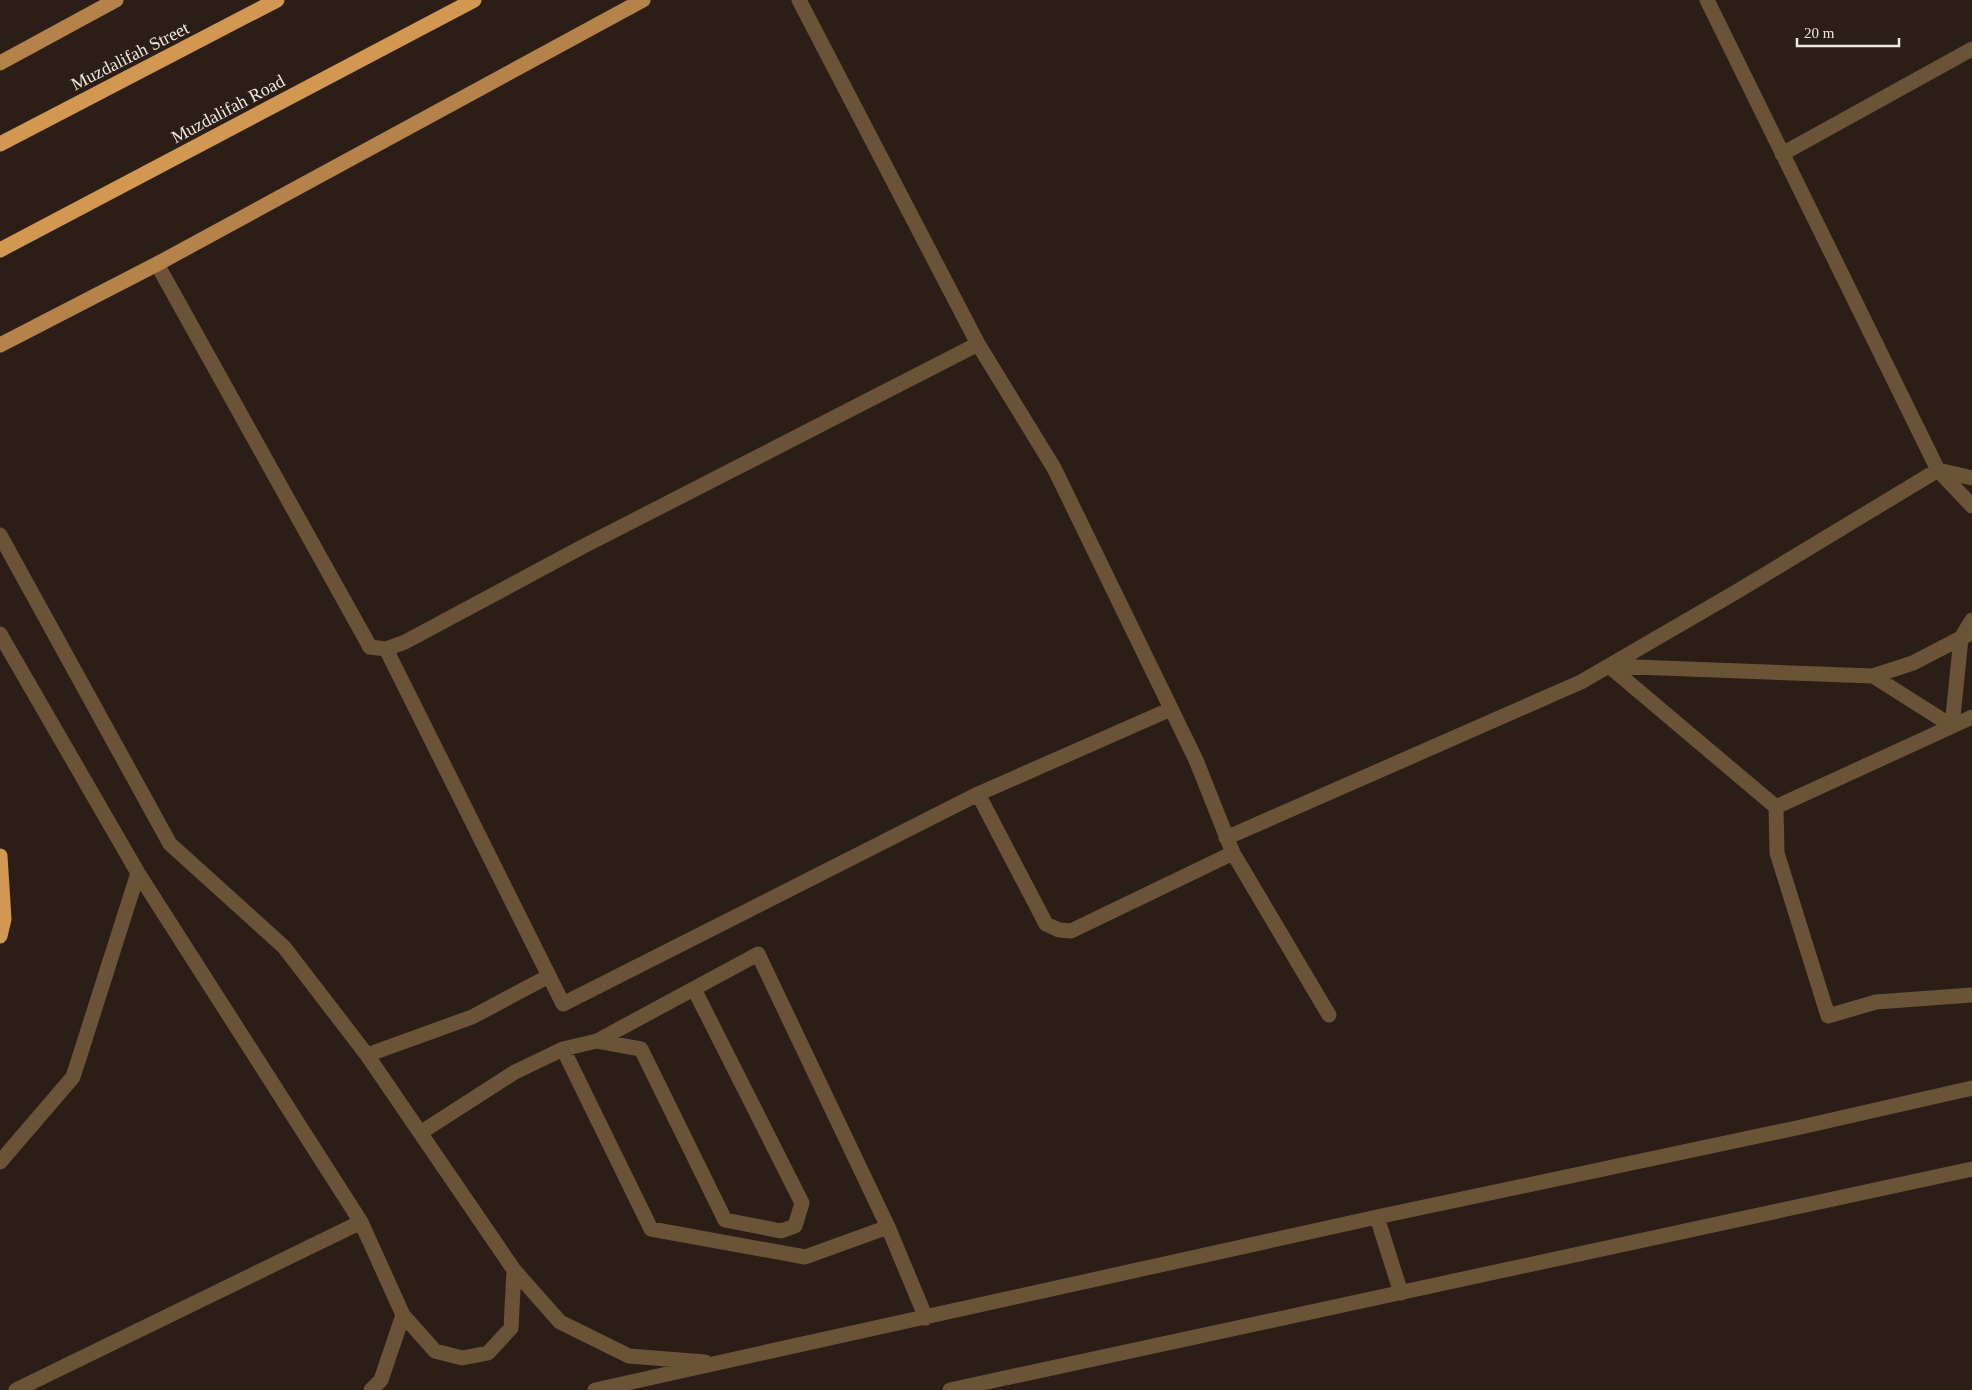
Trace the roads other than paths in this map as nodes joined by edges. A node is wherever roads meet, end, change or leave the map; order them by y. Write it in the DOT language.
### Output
graph roads {
  1 [pos="116,0"];
  2 [pos="277,0"];
  3 [pos="474,0"];
  4 [pos="643,0"];
  5 [pos="799,0"];
  6 [pos="1707,0"];
  7 [pos="1972,49"];
  8 [pos="0,63"];
  9 [pos="0,144"];
  10 [pos="1782,154"];
  11 [pos="0,250"];
  12 [pos="157,264"];
  13 [pos="978,344"];
  14 [pos="0,345"];
  15 [pos="1938,470"];
  16 [pos="1972,478"];
  17 [pos="1972,506"];
  18 [pos="0,535"];
  19 [pos="1972,620"];
  20 [pos="0,634"];
  21 [pos="1966,636"];
  22 [pos="386,649"];
  23 [pos="1610,666"];
  24 [pos="1873,676"];
  25 [pos="1171,710"];
  26 [pos="1972,716"];
  27 [pos="1952,726"];
  28 [pos="978,794"];
  29 [pos="1776,807"];
  30 [pos="1226,838"];
  31 [pos="1233,853"];
  32 [pos="0,856"];
  33 [pos="138,873"];
  34 [pos="0,936"];
  35 [pos="549,976"];
  36 [pos="694,989"];
  37 [pos="1972,995"];
  38 [pos="1328,1015"];
  39 [pos="597,1041"];
  40 [pos="563,1049"];
  41 [pos="367,1055"];
  42 [pos="1972,1088"];
  43 [pos="420,1133"];
  44 [pos="0,1162"];
  45 [pos="1972,1169"];
  46 [pos="1377,1217"];
  47 [pos="361,1222"];
  48 [pos="888,1227"];
  49 [pos="514,1270"];
  50 [pos="1401,1293"];
  51 [pos="403,1315"];
  52 [pos="926,1318"];
  53 [pos="721,1363"];
  54 [pos="16,1390"];
  55 [pos="371,1390"];
  56 [pos="594,1390"];
  57 [pos="950,1390"];
  1 -- 8 [label="main road"];
  2 -- 9 [label="highway, Muzdalifah Street"];
  3 -- 11 [label="highway, Muzdalifah Road"];
  4 -- 12 [label="main road"];
  5 -- 13 [label="street"];
  6 -- 10 [label="street"];
  7 -- 10 [label="street"];
  10 -- 15 [label="street"];
  12 -- 14 [label="main road"];
  12 -- 22 [label="street"];
  13 -- 22 [label="street"];
  13 -- 25 [label="street"];
  15 -- 16 [label="street"];
  15 -- 17 [label="street"];
  15 -- 23 [label="street"];
  18 -- 41 [label="street"];
  19 -- 21 [label="street"];
  20 -- 33 [label="street"];
  21 -- 24 [label="street"];
  21 -- 27 [label="street"];
  22 -- 35 [label="street"];
  23 -- 24 [label="street"];
  23 -- 29 [label="street"];
  23 -- 30 [label="street"];
  24 -- 27 [label="street"];
  25 -- 28 [label="street"];
  25 -- 30 [label="street"];
  26 -- 27 [label="street"];
  27 -- 29 [label="street"];
  28 -- 31 [label="street"];
  28 -- 35 [label="street"];
  29 -- 37 [label="street"];
  30 -- 31 [label="street"];
  31 -- 38 [label="street"];
  32 -- 34 [label="highway"];
  33 -- 44 [label="street"];
  33 -- 47 [label="street"];
  35 -- 41 [label="street"];
  36 -- 39 [label="street"];
  36 -- 39 [label="street"];
  36 -- 48 [label="street"];
  39 -- 40 [label="street"];
  40 -- 43 [label="street"];
  40 -- 48 [label="street"];
  41 -- 43 [label="street"];
  42 -- 46 [label="street"];
  43 -- 49 [label="street"];
  45 -- 50 [label="street"];
  46 -- 50 [label="street"];
  46 -- 52 [label="street"];
  47 -- 51 [label="street"];
  47 -- 54 [label="street"];
  48 -- 52 [label="street"];
  49 -- 51 [label="street"];
  49 -- 53 [label="street"];
  50 -- 57 [label="street"];
  51 -- 55 [label="street"];
  52 -- 53 [label="street"];
  53 -- 56 [label="street"];
}
